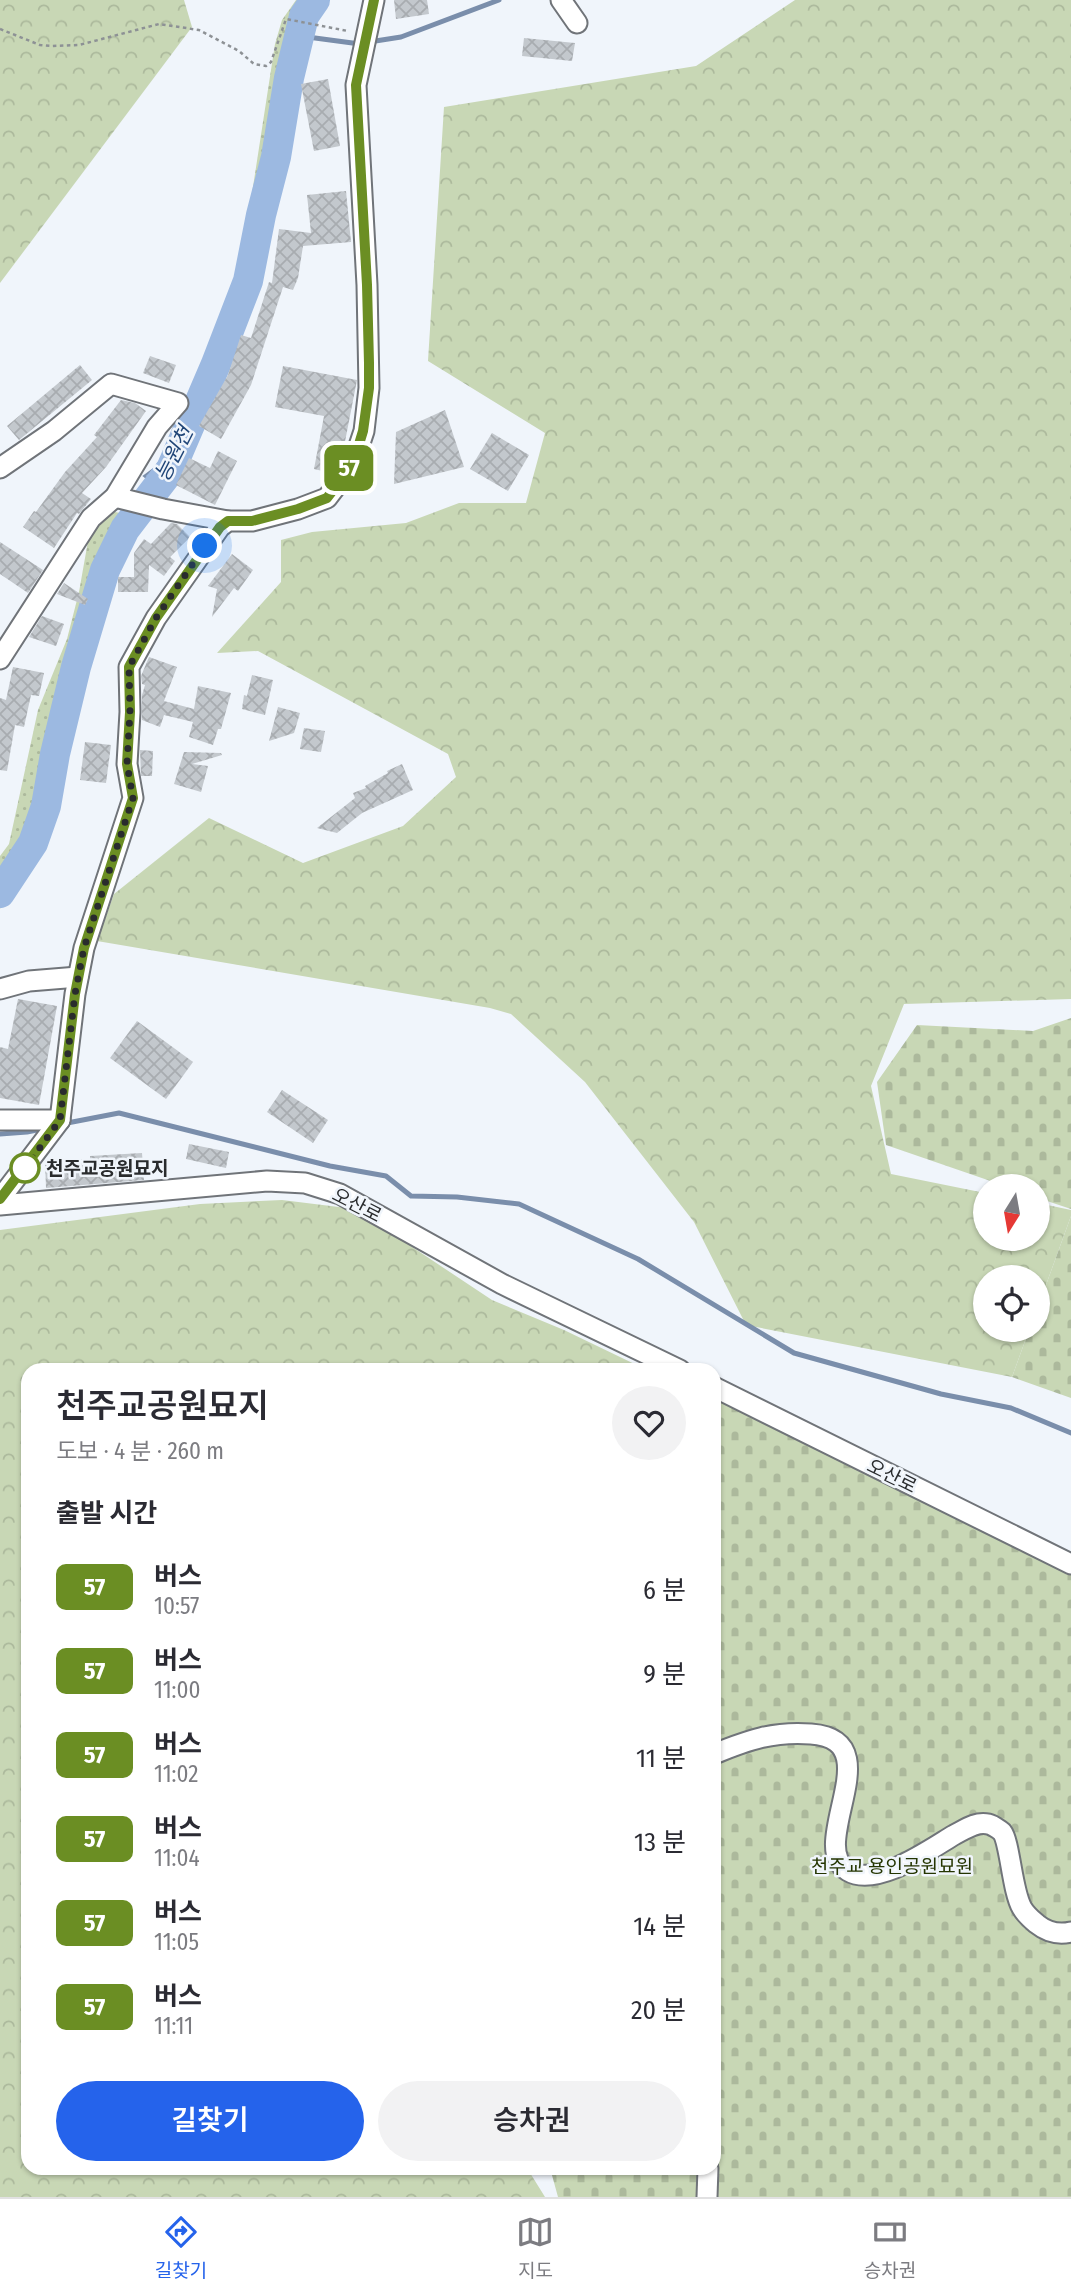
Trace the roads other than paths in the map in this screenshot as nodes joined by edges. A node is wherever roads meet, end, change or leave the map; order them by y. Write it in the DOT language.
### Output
graph roads {
  1 [pos="374,0"];
  2 [pos="561,0"];
  3 [pos="577,23"];
  4 [pos="0,468"];
  5 [pos="116,498"];
  6 [pos="228,521"];
  7 [pos="0,659"];
  8 [pos="78,977"];
  9 [pos="0,989"];
  10 [pos="0,1120"];
  11 [pos="56,1126"];
  12 [pos="0,1199"];
  13 [pos="0,1205"];
  14 [pos="666,1363"];
  15 [pos="721,1390"];
  16 [pos="1071,1564"];
  17 [pos="721,1751"];
  18 [pos="1071,1932"];
  19 [pos="708,2175"];
  20 [pos="707,2197"];
  1 -- 6 [label="street"];
  2 -- 3 [label="street"];
  4 -- 5 [label="street"];
  5 -- 6 [label="street"];
  5 -- 7 [label="street"];
  6 -- 8 [label="street"];
  8 -- 9 [label="street"];
  8 -- 11 [label="street"];
  10 -- 11 [label="street"];
  11 -- 12 [label="street"];
  13 -- 14 [label="street, 오산로"];
  15 -- 16 [label="street, 오산로"];
  17 -- 18 [label="street"];
  19 -- 20 [label="street"];
}
